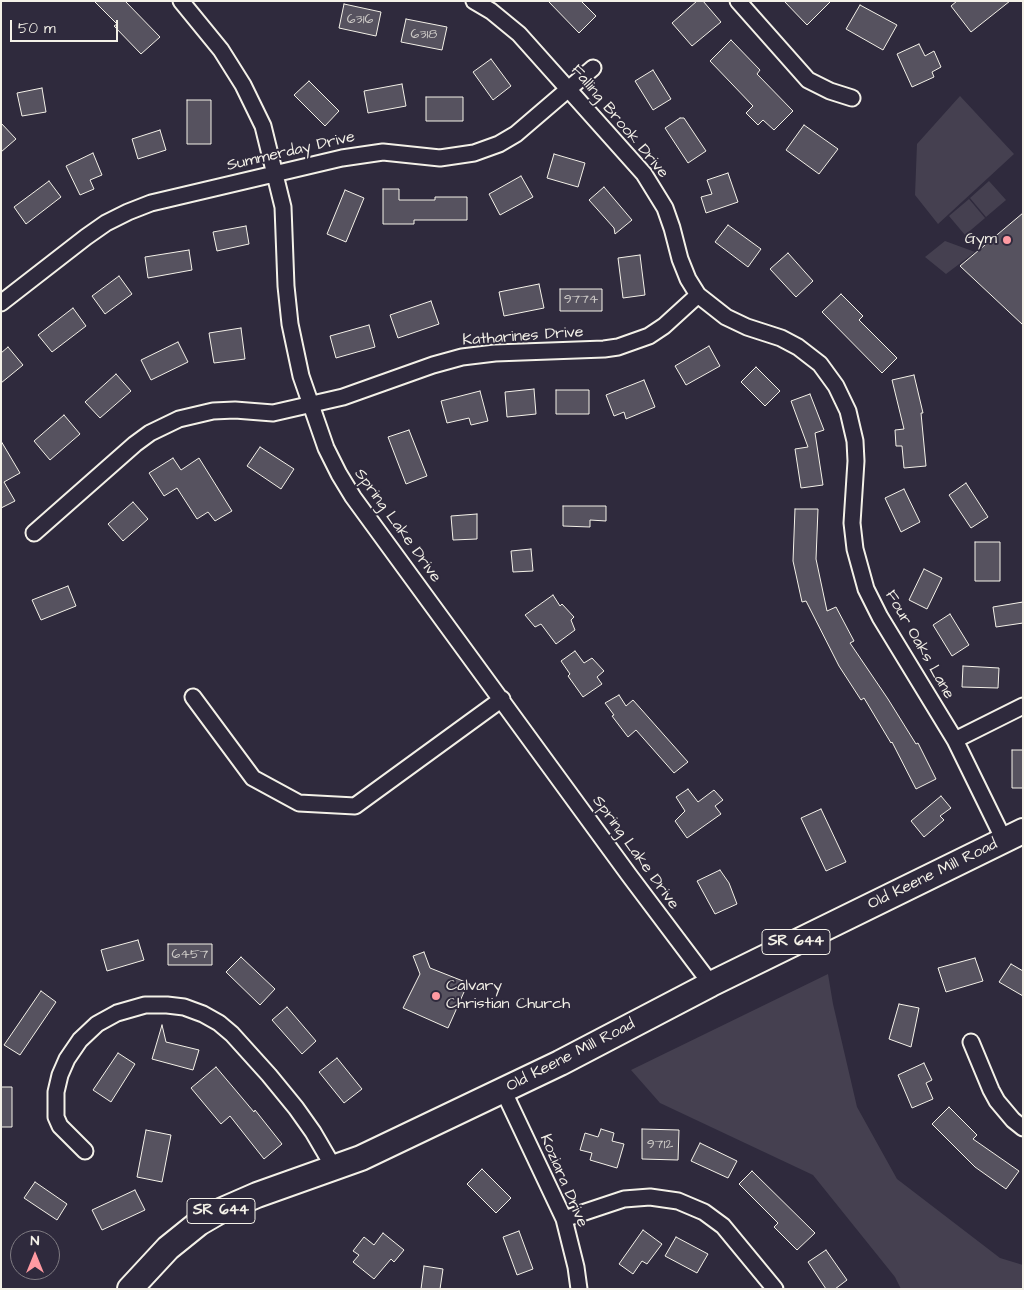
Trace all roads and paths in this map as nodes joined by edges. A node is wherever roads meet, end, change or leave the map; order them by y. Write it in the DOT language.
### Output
graph roads {
  1 [pos="181,1"];
  2 [pos="474,1"];
  3 [pos="738,1"];
  4 [pos="593,68"];
  5 [pos="569,89"];
  6 [pos="852,98"];
  7 [pos="275,173"];
  8 [pos="698,295"];
  9 [pos="1,303"];
  10 [pos="310,404"];
  11 [pos="34,533"];
  12 [pos="193,698"];
  13 [pos="502,699"];
  14 [pos="1023,706"];
  15 [pos="955,740"];
  16 [pos="1013,836"];
  17 [pos="711,984"];
  18 [pos="971,1042"];
  19 [pos="503,1090"];
  20 [pos="1023,1128"];
  21 [pos="85,1151"];
  22 [pos="334,1168"];
  23 [pos="564,1219"];
  24 [pos="130,1289"];
  25 [pos="579,1289"];
  26 [pos="775,1289"];
  1 -- 7 [label="street, Spring Lake Drive"];
  2 -- 5 [label="street, Falling Brook Drive"];
  3 -- 6 [label="street"];
  4 -- 5 [label="street, Summerday Drive"];
  5 -- 7 [label="street, Summerday Drive"];
  5 -- 8 [label="street, Falling Brook Drive"];
  7 -- 9 [label="street, Summerday Drive"];
  7 -- 10 [label="street, Spring Lake Drive"];
  8 -- 10 [label="street, Katharines Drive"];
  8 -- 15 [label="street, Four Oaks Lane"];
  10 -- 11 [label="street, Katharines Drive"];
  10 -- 13 [label="street, Spring Lake Drive"];
  12 -- 13 [label="street"];
  13 -- 17 [label="street, Spring Lake Drive"];
  14 -- 15 [label="street"];
  15 -- 16 [label="street, Four Oaks Lane"];
  16 -- 17 [label="main road, Old Keene Mill Road / SR 644"];
  17 -- 19 [label="main road, Old Keene Mill Road / SR 644"];
  18 -- 20 [label="street"];
  19 -- 22 [label="main road, Old Keene Mill Road / SR 644"];
  19 -- 23 [label="street, Koziara Drive"];
  21 -- 22 [label="street"];
  22 -- 24 [label="main road, Old Keene Mill Road / SR 644"];
  23 -- 25 [label="street, Koziara Drive"];
  23 -- 26 [label="street"];
}
